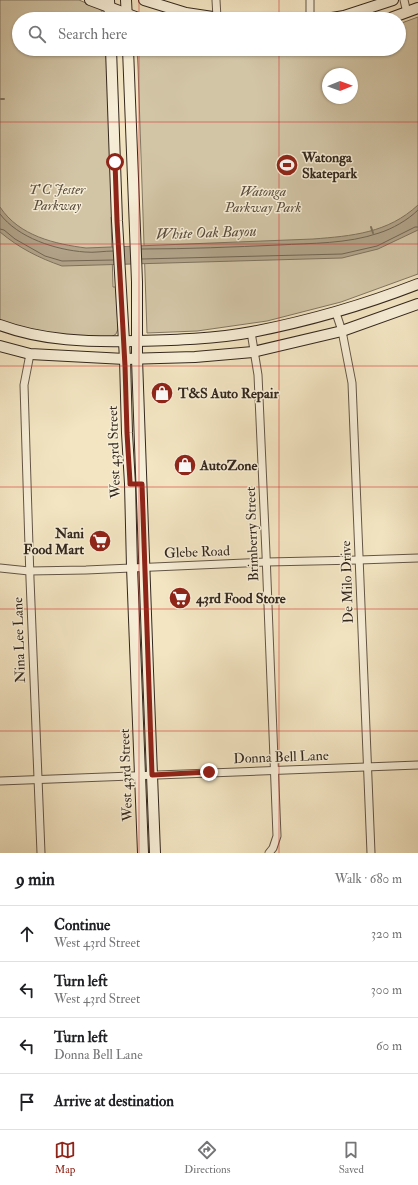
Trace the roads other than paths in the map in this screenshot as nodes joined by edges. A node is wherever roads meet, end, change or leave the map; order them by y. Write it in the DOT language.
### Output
graph roads {
  1 [pos="90,0"];
  2 [pos="126,0"];
  3 [pos="144,0"];
  4 [pos="216,0"];
  5 [pos="310,0"];
  6 [pos="393,0"];
  7 [pos="404,0"];
  8 [pos="110,4"];
  9 [pos="418,8"];
  10 [pos="120,12"];
  11 [pos="127,12"];
  12 [pos="183,12"];
  13 [pos="220,12"];
  14 [pos="310,12"];
  15 [pos="356,12"];
  16 [pos="406,12"];
  17 [pos="406,13"];
  18 [pos="111,56"];
  19 [pos="128,56"];
  20 [pos="115,162"];
  21 [pos="132,162"];
  22 [pos="418,284"];
  23 [pos="418,304"];
  24 [pos="336,312"];
  25 [pos="0,325"];
  26 [pos="251,332"];
  27 [pos="342,332"];
  28 [pos="137,341"];
  29 [pos="124,342"];
  30 [pos="0,346"];
  31 [pos="253,352"];
  32 [pos="30,354"];
  33 [pos="125,359"];
  34 [pos="137,359"];
  35 [pos="140,430"];
  36 [pos="127,433"];
  37 [pos="130,484"];
  38 [pos="142,484"];
  39 [pos="418,558"];
  40 [pos="359,560"];
  41 [pos="266,562"];
  42 [pos="132,567"];
  43 [pos="144,567"];
  44 [pos="0,568"];
  45 [pos="29,571"];
  46 [pos="136,671"];
  47 [pos="148,671"];
  48 [pos="418,765"];
  49 [pos="367,767"];
  50 [pos="274,771"];
  51 [pos="152,775"];
  52 [pos="140,776"];
  53 [pos="38,780"];
  54 [pos="0,782"];
  55 [pos="41,853"];
  56 [pos="143,853"];
  57 [pos="155,853"];
  58 [pos="269,853"];
  59 [pos="371,853"];
  1 -- 8 [label="main road"];
  2 -- 11 [label="main road"];
  3 -- 12 [label="main road"];
  4 -- 13 [label="street"];
  5 -- 14 [label="street"];
  6 -- 15 [label="main road"];
  7 -- 16 [label="street"];
  8 -- 10 [label="main road"];
  9 -- 17 [label="main road"];
  18 -- 20 [label="main road, West 43rd Street"];
  19 -- 21 [label="main road, West 43rd Street"];
  20 -- 21 [label="main road"];
  20 -- 29 [label="main road, West 43rd Street"];
  21 -- 28 [label="main road, West 43rd Street"];
  22 -- 24 [label="main road"];
  23 -- 27 [label="main road"];
  24 -- 26 [label="main road"];
  24 -- 27 [label="street, De Milo Drive"];
  25 -- 29 [label="main road"];
  26 -- 28 [label="main road"];
  26 -- 31 [label="street, Brimberry Street"];
  27 -- 31 [label="main road"];
  27 -- 40 [label="street, De Milo Drive"];
  28 -- 29 [label="main road"];
  28 -- 34 [label="main road, West 43rd Street"];
  29 -- 33 [label="main road, West 43rd Street"];
  30 -- 32 [label="main road"];
  31 -- 34 [label="main road"];
  31 -- 41 [label="street, Brimberry Street"];
  32 -- 33 [label="main road"];
  32 -- 45 [label="street, Nina Lee Lane"];
  33 -- 34 [label="main road"];
  33 -- 36 [label="main road, West 43rd Street"];
  34 -- 35 [label="main road, West 43rd Street"];
  35 -- 36 [label="main road"];
  35 -- 38 [label="main road, West 43rd Street"];
  36 -- 37 [label="main road, West 43rd Street"];
  37 -- 38 [label="main road"];
  37 -- 42 [label="main road, West 43rd Street"];
  38 -- 43 [label="main road, West 43rd Street"];
  39 -- 40 [label="street, Glebe Road"];
  40 -- 41 [label="street, Glebe Road"];
  40 -- 49 [label="street, De Milo Drive"];
  41 -- 43 [label="street, Glebe Road"];
  41 -- 50 [label="street, Brimberry Street"];
  42 -- 43 [label="street, Glebe Road"];
  42 -- 45 [label="street, Glebe Road"];
  42 -- 46 [label="main road, West 43rd Street"];
  43 -- 47 [label="main road, West 43rd Street"];
  44 -- 45 [label="street, Glebe Road"];
  45 -- 53 [label="street, Nina Lee Lane"];
  46 -- 47 [label="main road"];
  46 -- 52 [label="main road, West 43rd Street"];
  47 -- 51 [label="main road, West 43rd Street"];
  48 -- 49 [label="street, Donna Bell Lane"];
  49 -- 50 [label="street, Donna Bell Lane"];
  49 -- 59 [label="street, De Milo Drive"];
  50 -- 51 [label="street, Donna Bell Lane"];
  50 -- 58 [label="street, Brimberry Street"];
  51 -- 52 [label="street, Donna Bell Lane"];
  51 -- 57 [label="main road, West 43rd Street"];
  52 -- 53 [label="street, Donna Bell Lane"];
  52 -- 56 [label="main road, West 43rd Street"];
  53 -- 54 [label="street, Donna Bell Lane"];
  53 -- 55 [label="street, Nina Lee Lane"];
}
